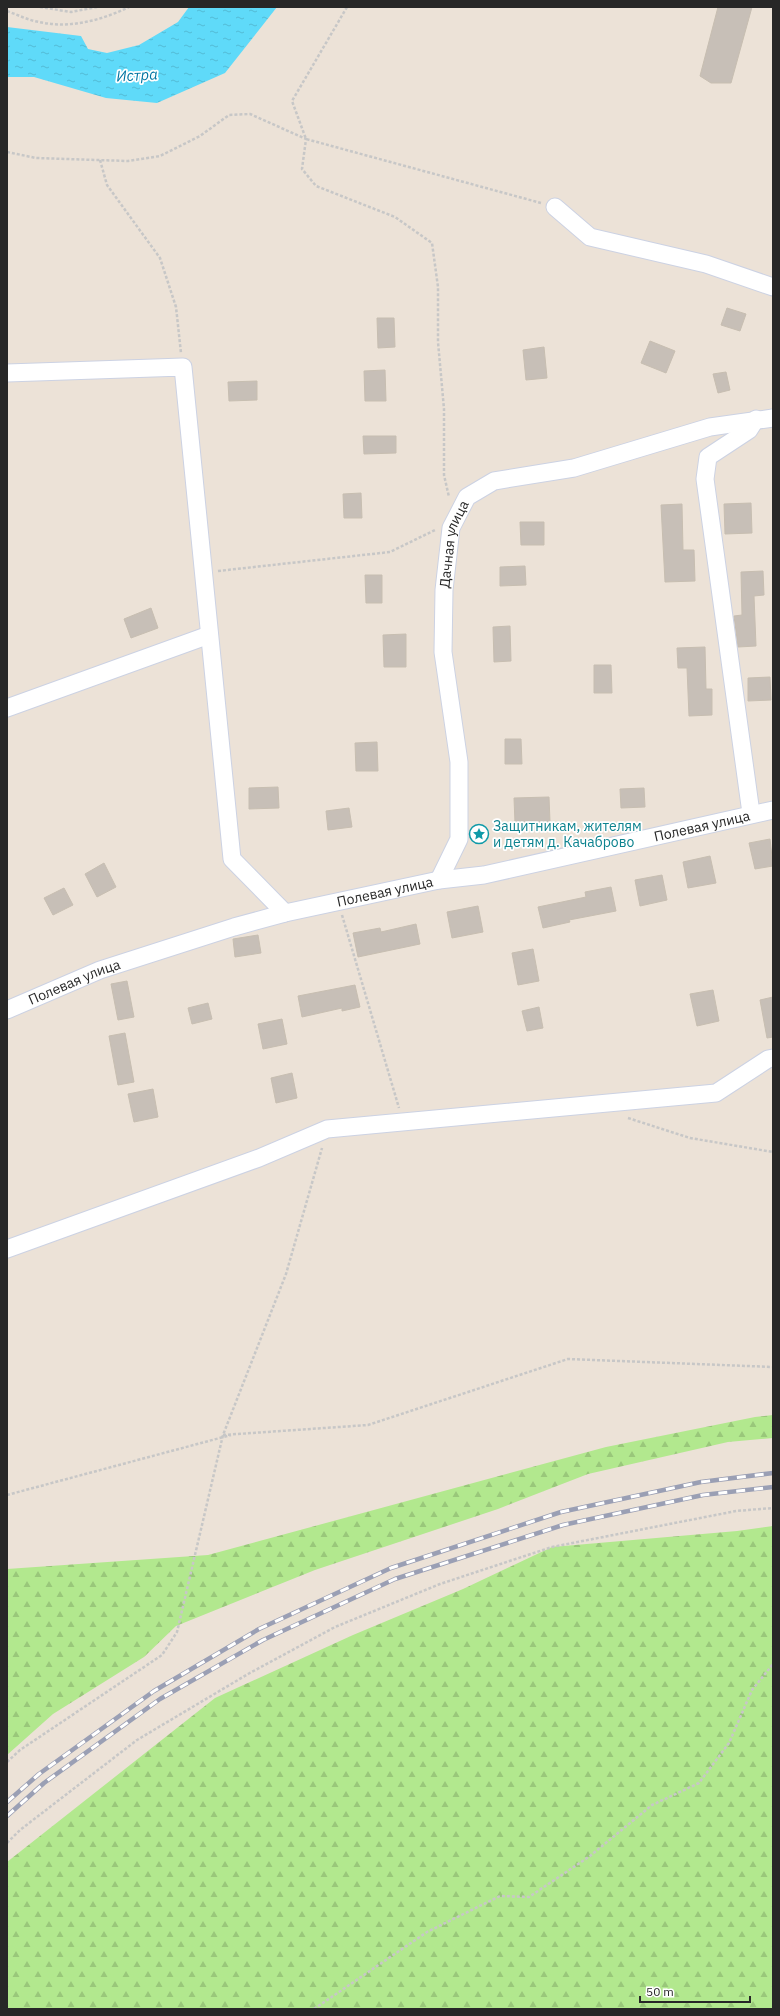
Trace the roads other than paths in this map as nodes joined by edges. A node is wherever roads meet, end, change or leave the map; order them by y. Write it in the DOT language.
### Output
graph roads {
  1 [pos="555,207"];
  2 [pos="773,287"];
  3 [pos="7,373"];
  4 [pos="773,418"];
  5 [pos="756,419"];
  6 [pos="210,635"];
  7 [pos="7,708"];
  8 [pos="773,810"];
  9 [pos="751,813"];
  10 [pos="439,880"];
  11 [pos="285,914"];
  12 [pos="7,1010"];
  13 [pos="773,1058"];
  14 [pos="7,1249"];
  1 -- 2 [label="street"];
  3 -- 6 [label="street"];
  4 -- 5 [label="street, Дачная улица"];
  5 -- 9 [label="street"];
  5 -- 10 [label="street, Дачная улица"];
  6 -- 7 [label="street"];
  6 -- 11 [label="street"];
  8 -- 9 [label="street, Полевая улица"];
  9 -- 10 [label="street, Полевая улица"];
  10 -- 11 [label="street, Полевая улица"];
  11 -- 12 [label="street, Полевая улица"];
  13 -- 14 [label="street"];
}
